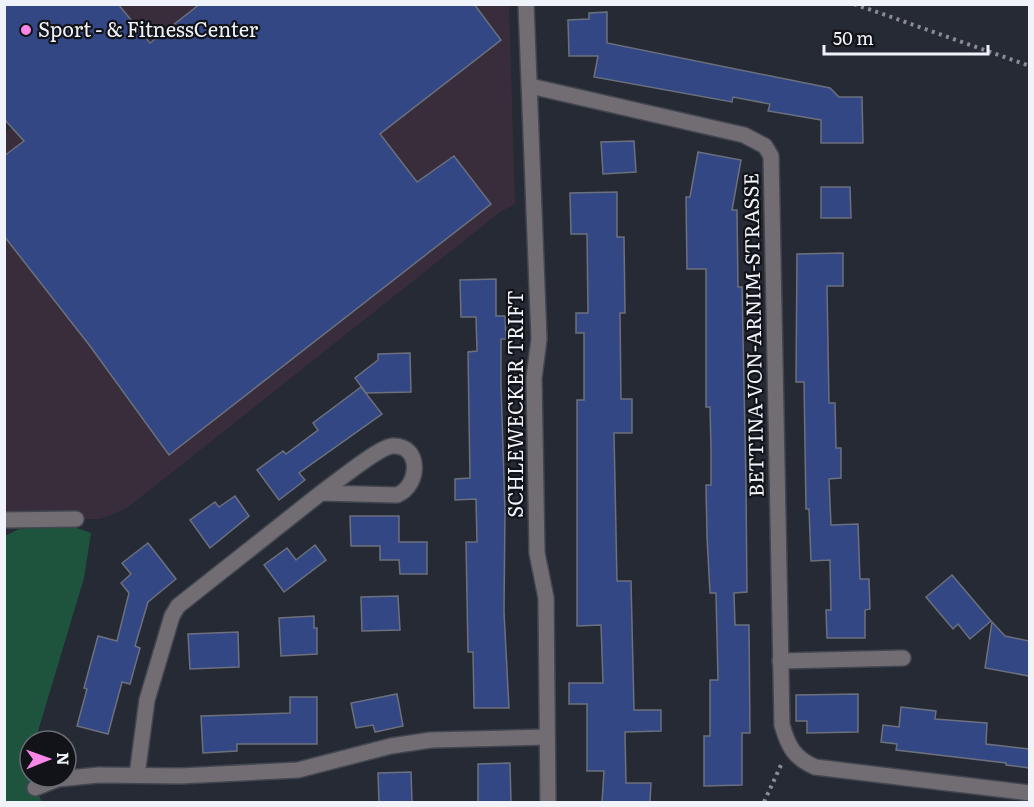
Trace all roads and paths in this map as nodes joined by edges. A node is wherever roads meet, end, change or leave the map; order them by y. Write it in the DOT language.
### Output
graph roads {
  1 [pos="526,4"];
  2 [pos="854,4"];
  3 [pos="1029,66"];
  4 [pos="530,86"];
  5 [pos="321,493"];
  6 [pos="76,519"];
  7 [pos="4,520"];
  8 [pos="903,658"];
  9 [pos="780,661"];
  10 [pos="547,737"];
  11 [pos="789,747"];
  12 [pos="137,775"];
  13 [pos="78,778"];
  14 [pos="1029,793"];
  15 [pos="548,802"];
  16 [pos="764,802"];
  1 -- 4 [label="street, SCHLEWECKER TRIFT"];
  2 -- 3 [label="path"];
  4 -- 9 [label="street, BETTINA-VON-ARNIM-STRASSE"];
  4 -- 10 [label="street, SCHLEWECKER TRIFT"];
  5 -- 5 [label="street"];
  5 -- 12 [label="street"];
  6 -- 7 [label="street"];
  8 -- 9 [label="street"];
  9 -- 11 [label="street, BETTINA-VON-ARNIM-STRASSE"];
  10 -- 12 [label="street"];
  10 -- 15 [label="street, SCHLEWECKER TRIFT"];
  11 -- 14 [label="street"];
  11 -- 16 [label="path"];
  12 -- 13 [label="street"];
}
